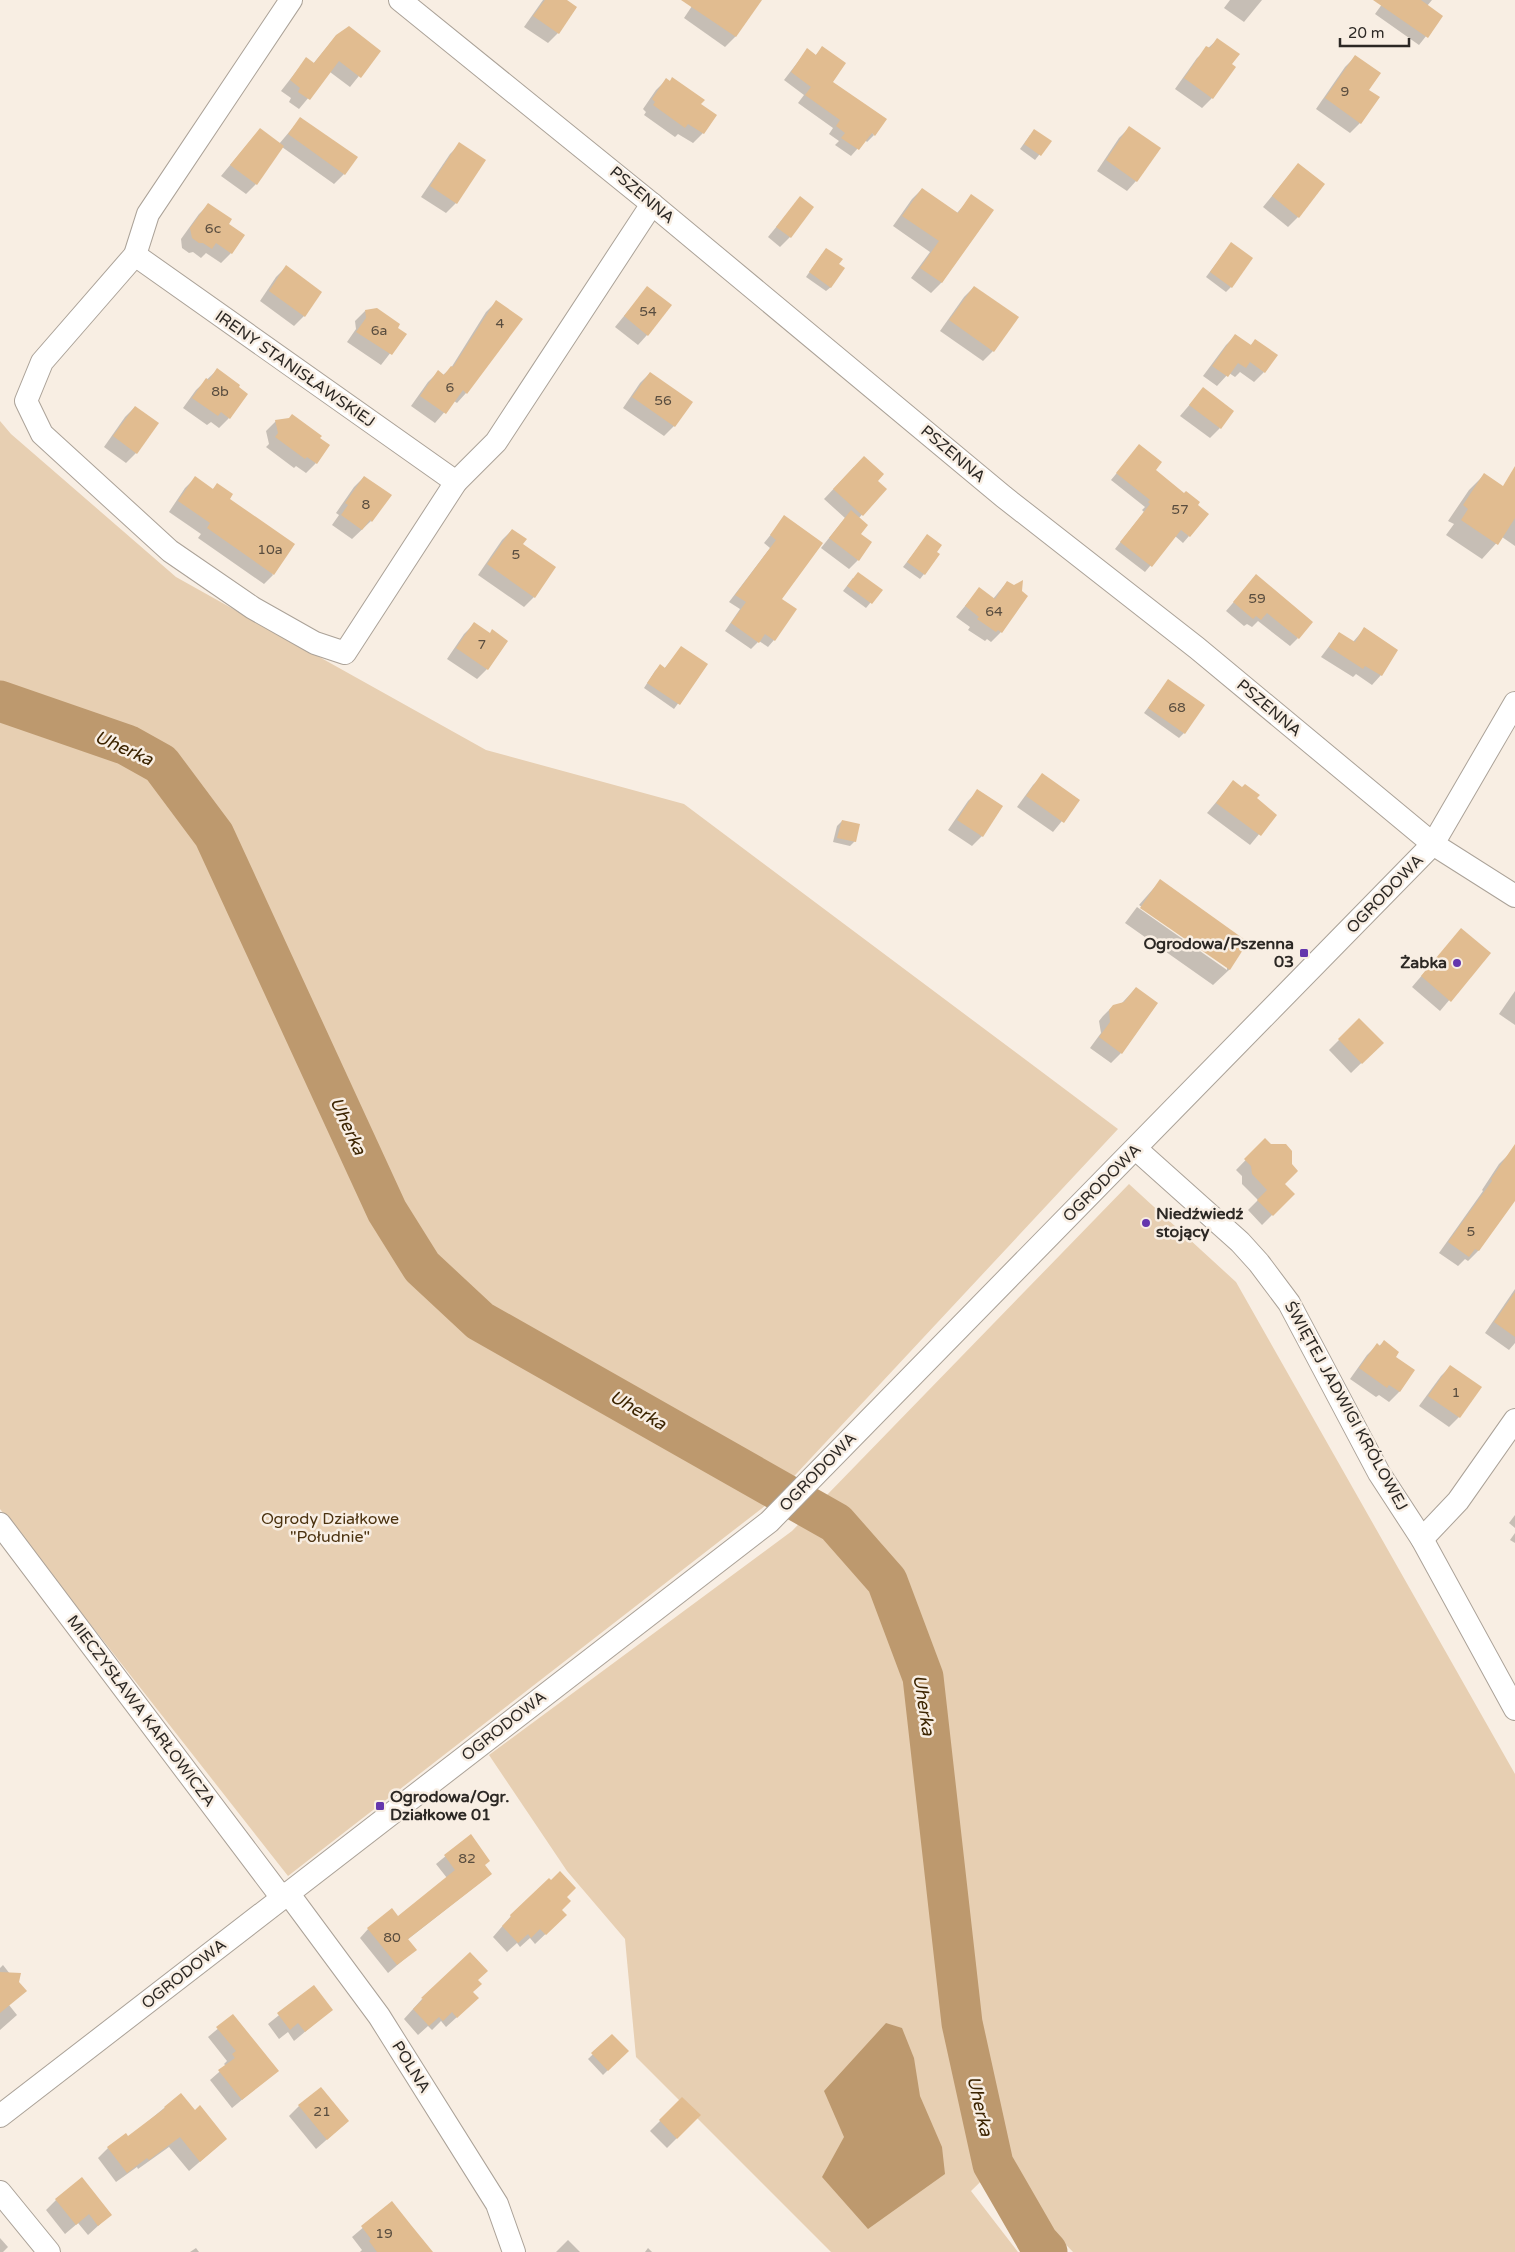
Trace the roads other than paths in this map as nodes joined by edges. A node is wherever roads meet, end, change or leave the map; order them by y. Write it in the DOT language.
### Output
graph roads {
  1 [pos="291,0"];
  2 [pos="400,0"];
  3 [pos="652,204"];
  4 [pos="135,255"];
  5 [pos="456,482"];
  6 [pos="1515,703"];
  7 [pos="1433,844"];
  8 [pos="1515,896"];
  9 [pos="1136,1149"];
  10 [pos="1515,1420"];
  11 [pos="0,1524"];
  12 [pos="1422,1539"];
  13 [pos="1515,1709"];
  14 [pos="285,1896"];
  15 [pos="0,2116"];
  16 [pos="0,2192"];
  17 [pos="49,2252"];
  18 [pos="514,2252"];
  1 -- 4 [label="street"];
  2 -- 3 [label="street, PSZENNA"];
  3 -- 5 [label="street"];
  3 -- 7 [label="street, PSZENNA"];
  4 -- 5 [label="street, IRENY STANISŁAWSKIEJ"];
  4 -- 5 [label="street"];
  6 -- 7 [label="street, OGRODOWA"];
  7 -- 8 [label="street, PSZENNA"];
  7 -- 9 [label="street, OGRODOWA"];
  9 -- 12 [label="street, ŚWIĘTEJ JADWIGI KRÓLOWEJ"];
  9 -- 14 [label="street, OGRODOWA"];
  10 -- 12 [label="street"];
  11 -- 14 [label="street, MIECZYSŁAWA KARŁOWICZA"];
  12 -- 13 [label="street, ŚWIĘTEJ JADWIGI KRÓLOWEJ"];
  14 -- 15 [label="street, OGRODOWA"];
  14 -- 18 [label="street, POLNA"];
  16 -- 17 [label="street"];
}
